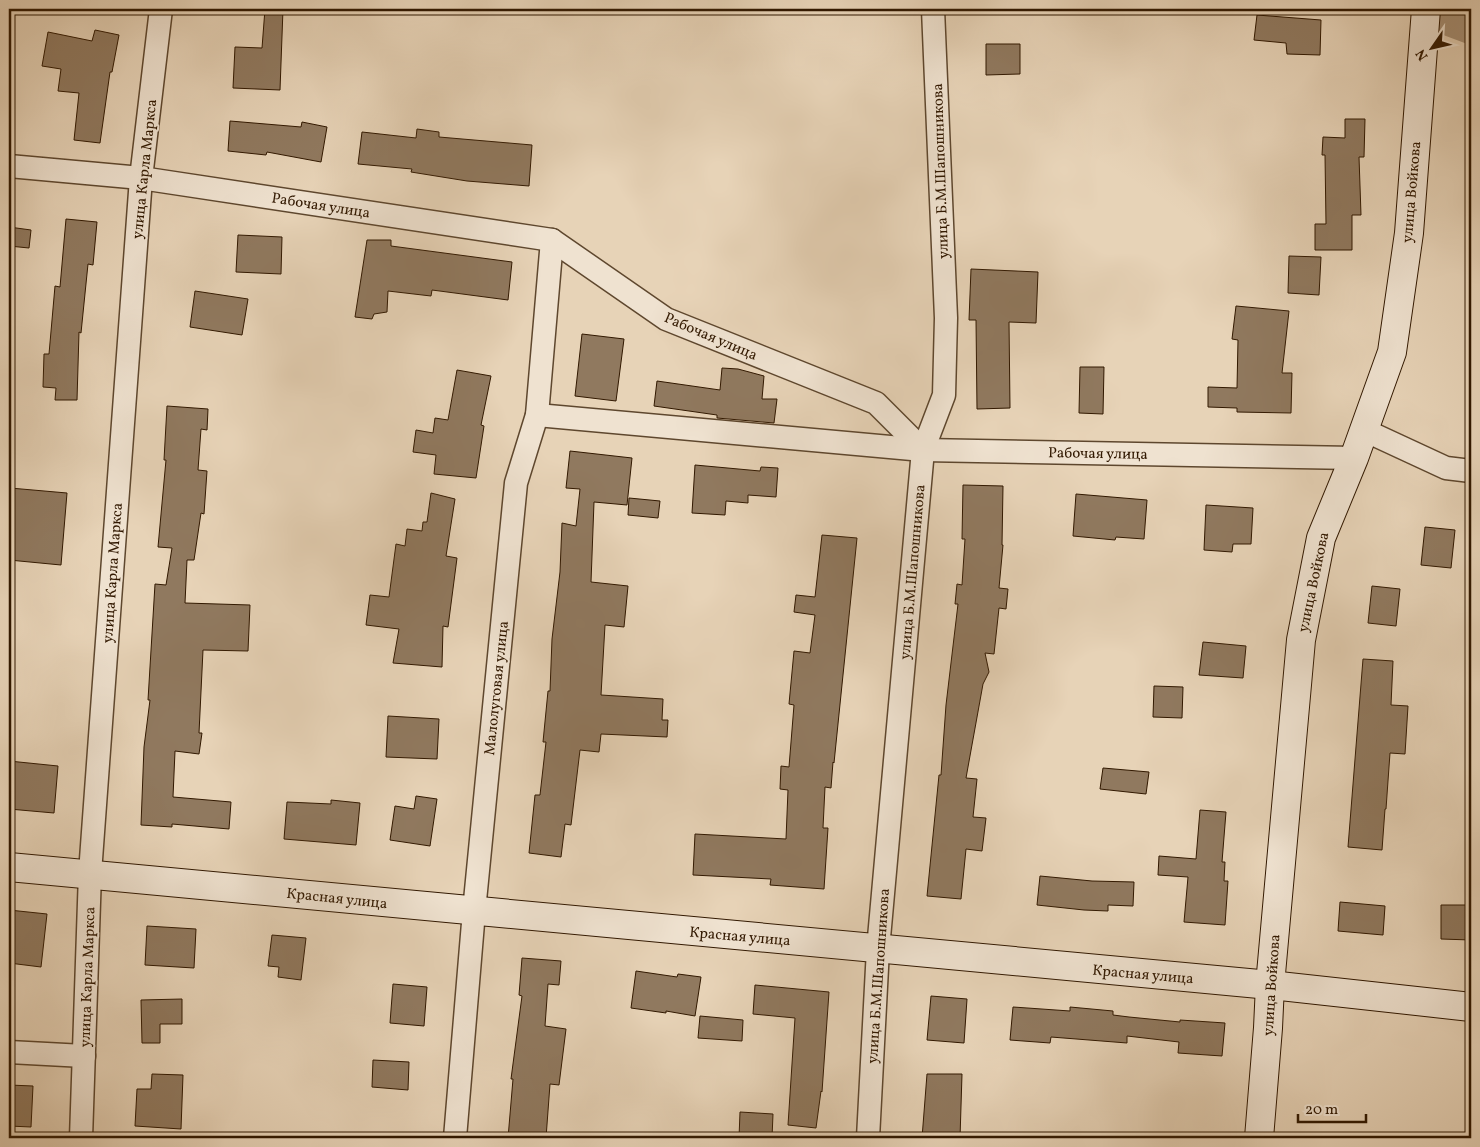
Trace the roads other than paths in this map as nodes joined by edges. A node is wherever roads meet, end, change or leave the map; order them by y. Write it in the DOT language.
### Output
graph roads {
  1 [pos="161,9"];
  2 [pos="933,9"];
  3 [pos="1426,9"];
  4 [pos="9,166"];
  5 [pos="141,178"];
  6 [pos="552,240"];
  7 [pos="537,415"];
  8 [pos="1364,430"];
  9 [pos="923,450"];
  10 [pos="1354,458"];
  11 [pos="1471,471"];
  12 [pos="9,867"];
  13 [pos="90,874"];
  14 [pos="474,911"];
  15 [pos="878,949"];
  16 [pos="1270,985"];
  17 [pos="1471,1007"];
  18 [pos="9,1052"];
  19 [pos="84,1056"];
  20 [pos="81,1138"];
  21 [pos="455,1138"];
  22 [pos="868,1138"];
  23 [pos="1260,1138"];
  1 -- 5 [label="street, улица Карла Маркса"];
  2 -- 9 [label="street, улица Б.М.Шапошникова"];
  3 -- 8 [label="street, улица Войкова"];
  4 -- 5 [label="street, Рабочая улица"];
  5 -- 6 [label="street, Рабочая улица"];
  5 -- 13 [label="street, улица Карла Маркса"];
  6 -- 7 [label="street, Малолуговая улица"];
  6 -- 9 [label="street, Рабочая улица"];
  7 -- 9 [label="street"];
  7 -- 14 [label="street, Малолуговая улица"];
  8 -- 10 [label="street, улица Войкова"];
  8 -- 11 [label="street"];
  9 -- 10 [label="street, Рабочая улица"];
  9 -- 15 [label="street, улица Б.М.Шапошникова"];
  10 -- 16 [label="street, улица Войкова"];
  12 -- 13 [label="street, Красная улица"];
  13 -- 14 [label="street, Красная улица"];
  13 -- 19 [label="street, улица Карла Маркса"];
  14 -- 15 [label="street, Красная улица"];
  14 -- 21 [label="street, Малолуговая улица"];
  15 -- 16 [label="street, Красная улица"];
  15 -- 22 [label="street, улица Б.М.Шапошникова"];
  16 -- 17 [label="street, Красная улица"];
  16 -- 23 [label="street, улица Войкова"];
  18 -- 19 [label="street"];
  19 -- 20 [label="street, улица Карла Маркса"];
}
